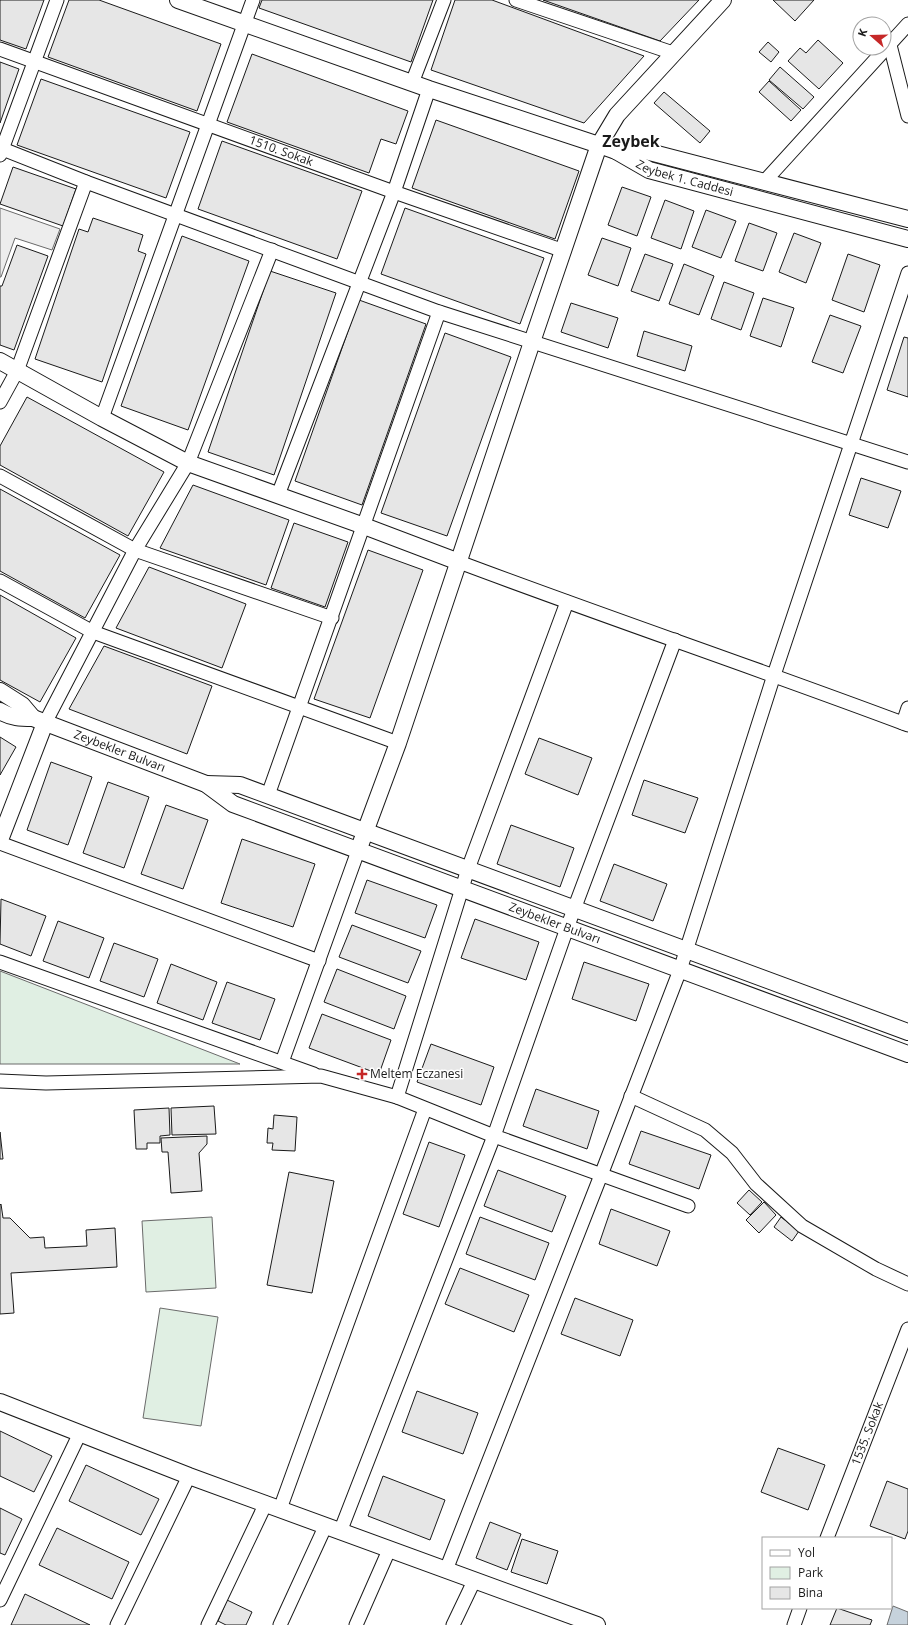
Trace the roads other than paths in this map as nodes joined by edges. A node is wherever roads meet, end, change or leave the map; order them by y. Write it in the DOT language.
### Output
graph roads {
  1 [pos="57,0"];
  2 [pos="178,0"];
  3 [pos="253,0"];
  4 [pos="444,0"];
  5 [pos="516,0"];
  6 [pos="723,0"];
  7 [pos="244,23"];
  8 [pos="908,24"];
  9 [pos="892,43"];
  10 [pos="0,49"];
  11 [pos="673,53"];
  12 [pos="892,53"];
  13 [pos="880,56"];
  14 [pos="35,62"];
  15 [pos="412,84"];
  16 [pos="429,89"];
  17 [pos="908,116"];
  18 [pos="208,125"];
  19 [pos="599,145"];
  20 [pos="1,150"];
  21 [pos="616,151"];
  22 [pos="86,182"];
  23 [pos="764,182"];
  24 [pos="394,192"];
  25 [pos="176,215"];
  26 [pos="908,219"];
  27 [pos="908,239"];
  28 [pos="272,250"];
  29 [pos="564,251"];
  30 [pos="908,273"];
  31 [pos="360,282"];
  32 [pos="439,312"];
  33 [pos="532,342"];
  34 [pos="0,361"];
  35 [pos="17,371"];
  36 [pos="0,402"];
  37 [pos="102,418"];
  38 [pos="852,444"];
  39 [pos="908,462"];
  40 [pos="188,463"];
  41 [pos="0,476"];
  42 [pos="278,495"];
  43 [pos="364,526"];
  44 [pos="135,550"];
  45 [pos="459,562"];
  46 [pos="0,581"];
  47 [pos="567,602"];
  48 [pos="332,618"];
  49 [pos="93,632"];
  50 [pos="675,640"];
  51 [pos="774,675"];
  52 [pos="0,691"];
  53 [pos="298,707"];
  54 [pos="908,708"];
  55 [pos="0,712"];
  56 [pos="39,720"];
  57 [pos="905,724"];
  58 [pos="398,743"];
  59 [pos="206,784"];
  60 [pos="268,795"];
  61 [pos="365,831"];
  62 [pos="0,842"];
  63 [pos="358,851"];
  64 [pos="468,869"];
  65 [pos="462,889"];
  66 [pos="574,909"];
  67 [pos="567,928"];
  68 [pos="686,950"];
  69 [pos="319,961"];
  70 [pos="0,962"];
  71 [pos="680,970"];
  72 [pos="907,1032"];
  73 [pos="903,1052"];
  74 [pos="282,1062"];
  75 [pos="321,1076"];
  76 [pos="0,1081"];
  77 [pos="631,1096"];
  78 [pos="396,1098"];
  79 [pos="425,1109"];
  80 [pos="494,1136"];
  81 [pos="601,1175"];
  82 [pos="688,1206"];
  83 [pos="908,1284"];
  84 [pos="908,1329"];
  85 [pos="0,1402"];
  86 [pos="80,1433"];
  87 [pos="189,1476"];
  88 [pos="273,1506"];
  89 [pos="325,1527"];
  90 [pos="340,1532"];
  91 [pos="827,1537"];
  92 [pos="389,1550"];
  93 [pos="446,1570"];
  94 [pos="474,1581"];
  95 [pos="0,1600"];
  96 [pos="800,1609"];
  97 [pos="117,1625"];
  98 [pos="208,1625"];
  99 [pos="280,1625"];
  100 [pos="356,1625"];
  101 [pos="454,1625"];
  102 [pos="597,1625"];
  103 [pos="794,1625"];
  1 -- 14 [label="street"];
  2 -- 7 [label="street"];
  3 -- 7 [label="street"];
  4 -- 15 [label="street"];
  5 -- 11 [label="street"];
  6 -- 11 [label="street"];
  7 -- 15 [label="street"];
  7 -- 18 [label="street"];
  8 -- 9 [label="street"];
  10 -- 14 [label="street, 1510. Sokak"];
  11 -- 19 [label="street"];
  12 -- 17 [label="street"];
  13 -- 23 [label="street"];
  14 -- 18 [label="street, 1510. Sokak"];
  14 -- 20 [label="street"];
  15 -- 16 [label="street"];
  16 -- 19 [label="street"];
  16 -- 24 [label="street"];
  18 -- 24 [label="street, 1510. Sokak"];
  18 -- 25 [label="street"];
  19 -- 21 [label="street"];
  19 -- 29 [label="street"];
  20 -- 22 [label="street"];
  21 -- 23 [label="street, Zeybek 1. Caddesi"];
  21 -- 27 [label="street, Zeybek 1. Caddesi"];
  22 -- 25 [label="street"];
  22 -- 35 [label="street"];
  23 -- 26 [label="street, Zeybek 1. Caddesi"];
  24 -- 29 [label="street, 1510. Sokak"];
  24 -- 31 [label="street"];
  25 -- 28 [label="street"];
  25 -- 37 [label="street"];
  28 -- 31 [label="street"];
  28 -- 40 [label="street"];
  29 -- 33 [label="street"];
  30 -- 38 [label="street"];
  31 -- 32 [label="street"];
  31 -- 42 [label="street"];
  32 -- 33 [label="street"];
  32 -- 43 [label="street"];
  33 -- 38 [label="street"];
  33 -- 45 [label="street"];
  34 -- 35 [label="street"];
  35 -- 36 [label="street"];
  35 -- 37 [label="street"];
  37 -- 40 [label="street"];
  38 -- 39 [label="street"];
  38 -- 51 [label="street"];
  40 -- 42 [label="street"];
  40 -- 44 [label="street"];
  41 -- 44 [label="street"];
  42 -- 43 [label="street"];
  43 -- 45 [label="street"];
  43 -- 48 [label="street"];
  44 -- 48 [label="street"];
  44 -- 49 [label="street"];
  45 -- 47 [label="street"];
  45 -- 58 [label="street"];
  46 -- 49 [label="street"];
  47 -- 50 [label="street"];
  47 -- 64 [label="street"];
  48 -- 53 [label="street"];
  49 -- 53 [label="street"];
  49 -- 56 [label="street"];
  50 -- 51 [label="street"];
  50 -- 66 [label="street"];
  51 -- 57 [label="street"];
  51 -- 68 [label="street"];
  52 -- 56 [label="street, Zeybekler Bulvarı"];
  53 -- 58 [label="street"];
  53 -- 60 [label="street"];
  54 -- 57 [label="street"];
  55 -- 56 [label="street, Zeybekler Bulvarı"];
  56 -- 59 [label="street, Zeybekler Bulvarı"];
  56 -- 62 [label="street"];
  58 -- 61 [label="street"];
  59 -- 60 [label="street, Zeybekler Bulvarı"];
  59 -- 63 [label="street, Zeybekler Bulvarı"];
  60 -- 61 [label="street, Zeybekler Bulvarı"];
  61 -- 63 [label="street"];
  61 -- 64 [label="street, Zeybekler Bulvarı"];
  62 -- 69 [label="street"];
  63 -- 65 [label="street, Zeybekler Bulvarı"];
  63 -- 69 [label="street"];
  64 -- 65 [label="street"];
  64 -- 66 [label="street, Zeybekler Bulvarı"];
  65 -- 67 [label="street, Zeybekler Bulvarı"];
  65 -- 78 [label="street"];
  66 -- 67 [label="street"];
  66 -- 68 [label="street, Zeybekler Bulvarı"];
  67 -- 71 [label="street, Zeybekler Bulvarı"];
  67 -- 80 [label="street"];
  68 -- 71 [label="street"];
  68 -- 72 [label="street, Zeybekler Bulvarı"];
  69 -- 74 [label="street"];
  70 -- 74 [label="street"];
  71 -- 73 [label="street, Zeybekler Bulvarı"];
  71 -- 77 [label="street"];
  72 -- 73 [label="street"];
  74 -- 75 [label="street"];
  75 -- 76 [label="street"];
  75 -- 78 [label="street"];
  77 -- 81 [label="street"];
  77 -- 83 [label="street"];
  78 -- 79 [label="street"];
  79 -- 80 [label="street"];
  79 -- 88 [label="street"];
  80 -- 81 [label="street"];
  80 -- 90 [label="street"];
  81 -- 82 [label="street"];
  81 -- 93 [label="street"];
  84 -- 91 [label="street, 1535. Sokak"];
  85 -- 86 [label="street"];
  86 -- 87 [label="street"];
  86 -- 95 [label="street"];
  87 -- 88 [label="street"];
  87 -- 97 [label="street"];
  88 -- 89 [label="street"];
  88 -- 98 [label="street"];
  89 -- 90 [label="street"];
  89 -- 99 [label="street"];
  90 -- 92 [label="street"];
  92 -- 93 [label="street"];
  92 -- 100 [label="street"];
  93 -- 94 [label="street"];
  94 -- 101 [label="street"];
  94 -- 102 [label="street"];
  96 -- 103 [label="street"];
}
